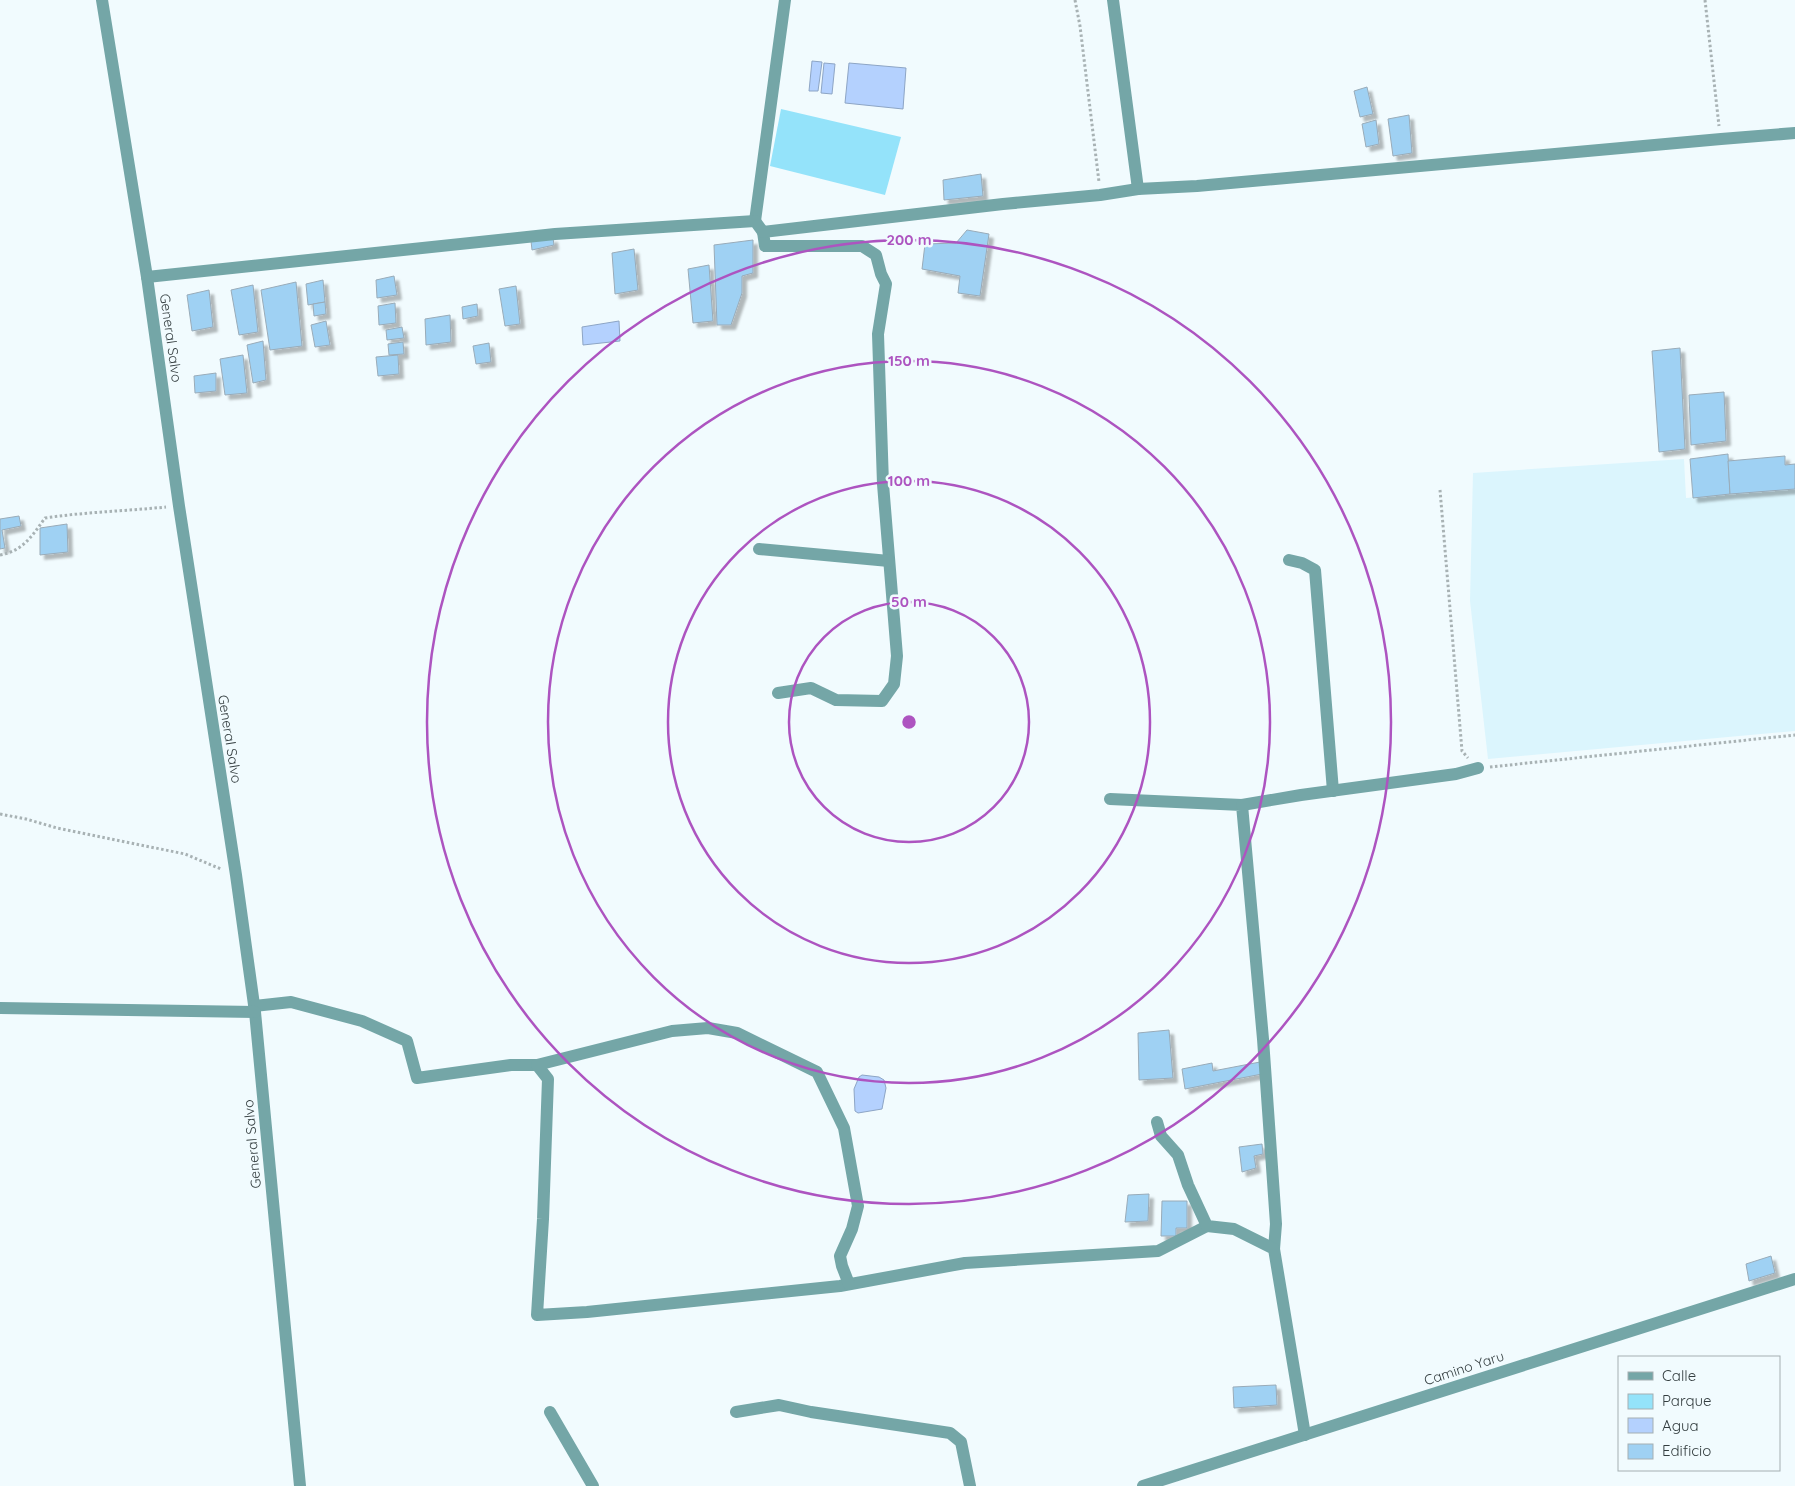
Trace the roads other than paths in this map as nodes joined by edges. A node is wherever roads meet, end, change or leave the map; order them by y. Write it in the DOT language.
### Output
graph roads {
  1 [pos="102,0"];
  2 [pos="785,0"];
  3 [pos="1113,0"];
  4 [pos="1795,134"];
  5 [pos="1138,189"];
  6 [pos="755,220"];
  7 [pos="763,232"];
  8 [pos="147,277"];
  9 [pos="759,549"];
  10 [pos="1289,560"];
  11 [pos="889,561"];
  12 [pos="778,693"];
  13 [pos="1478,768"];
  14 [pos="1333,791"];
  15 [pos="1110,799"];
  16 [pos="1242,805"];
  17 [pos="0,1008"];
  18 [pos="254,1009"];
  19 [pos="538,1065"];
  20 [pos="1157,1122"];
  21 [pos="1207,1226"];
  22 [pos="1274,1249"];
  23 [pos="1795,1279"];
  24 [pos="849,1284"];
  25 [pos="550,1412"];
  26 [pos="736,1412"];
  27 [pos="1305,1435"];
  28 [pos="300,1486"];
  29 [pos="593,1486"];
  30 [pos="970,1486"];
  31 [pos="1143,1486"];
  1 -- 8 [label="street, General Salvo"];
  2 -- 6 [label="street"];
  3 -- 5 [label="street"];
  4 -- 5 [label="street"];
  5 -- 7 [label="street"];
  6 -- 7 [label="street"];
  6 -- 8 [label="street"];
  7 -- 11 [label="street"];
  8 -- 18 [label="street, General Salvo"];
  9 -- 11 [label="street"];
  10 -- 14 [label="street"];
  11 -- 12 [label="street"];
  13 -- 14 [label="street"];
  14 -- 16 [label="street"];
  15 -- 16 [label="street"];
  16 -- 22 [label="street"];
  17 -- 18 [label="street"];
  18 -- 19 [label="street"];
  18 -- 28 [label="street, General Salvo"];
  19 -- 24 [label="street"];
  19 -- 24 [label="street"];
  20 -- 21 [label="street"];
  21 -- 22 [label="street"];
  21 -- 24 [label="street"];
  22 -- 27 [label="street"];
  23 -- 27 [label="street, Camino Yaru"];
  25 -- 29 [label="street"];
  26 -- 30 [label="street"];
  27 -- 31 [label="street, Camino Yaru"];
}
